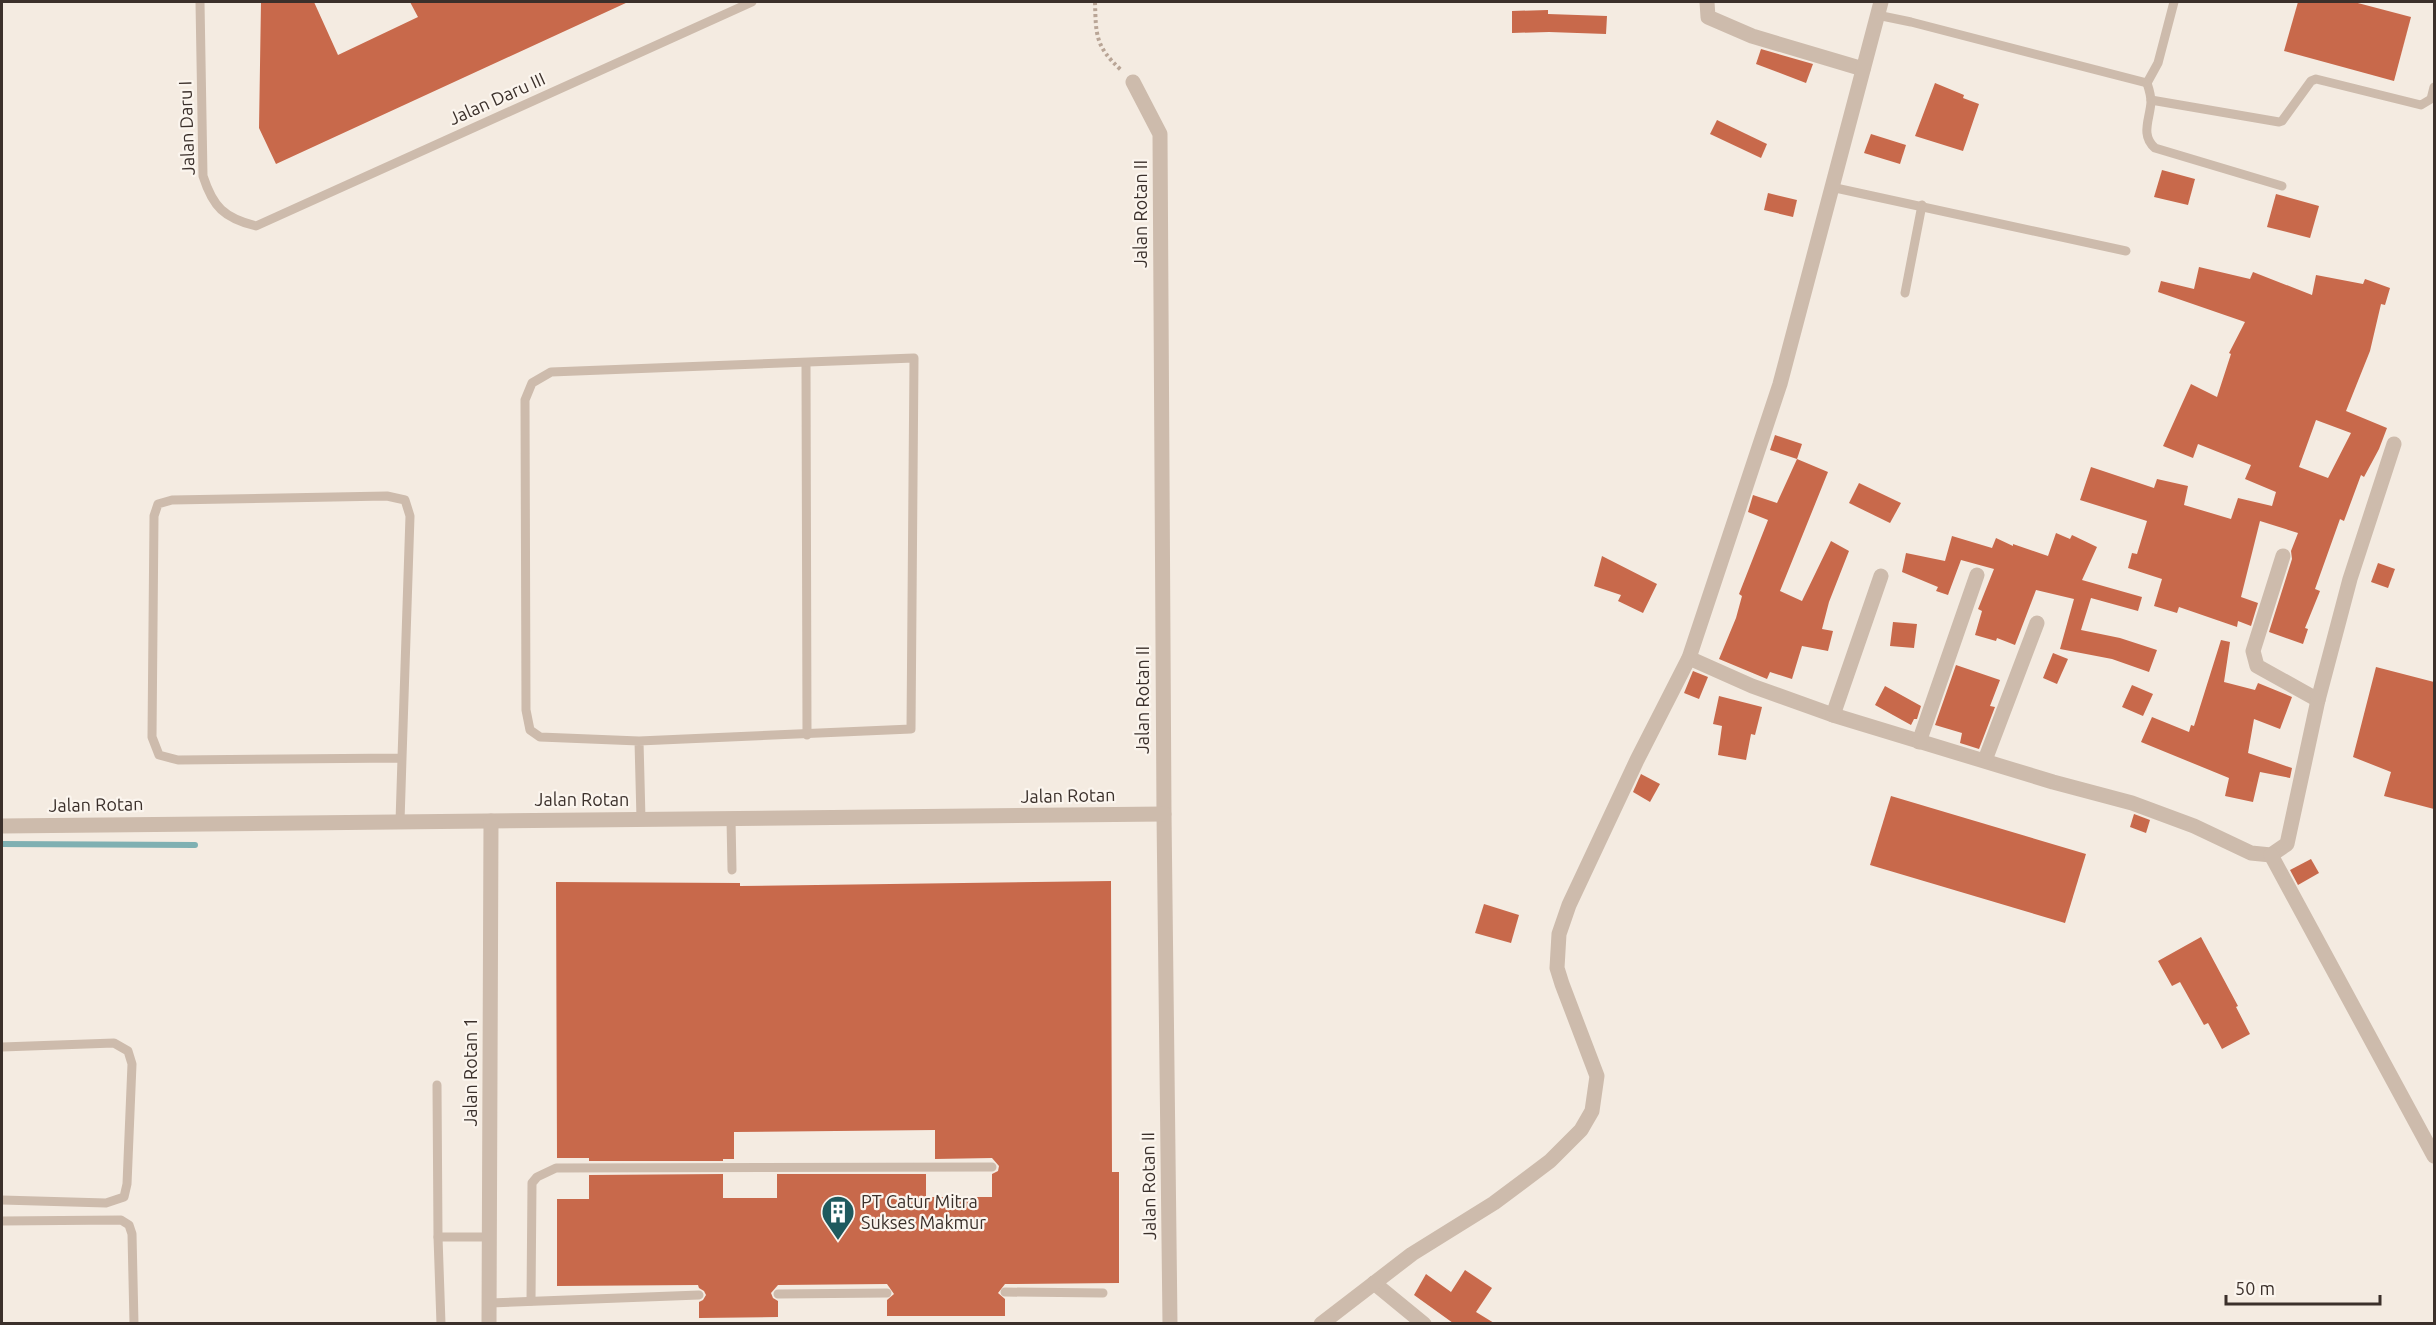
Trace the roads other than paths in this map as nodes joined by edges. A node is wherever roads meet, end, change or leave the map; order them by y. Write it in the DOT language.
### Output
graph roads {
  1 [pos="200,2"];
  2 [pos="752,2"];
  3 [pos="1707,2"];
  4 [pos="2175,2"];
  5 [pos="1879,8"];
  6 [pos="1863,69"];
  7 [pos="1133,82"];
  8 [pos="2147,82"];
  9 [pos="2434,87"];
  10 [pos="2151,100"];
  11 [pos="2282,186"];
  12 [pos="1831,187"];
  13 [pos="1922,205"];
  14 [pos="256,226"];
  15 [pos="2126,250"];
  16 [pos="1905,293"];
  17 [pos="806,364"];
  18 [pos="2394,444"];
  19 [pos="2283,556"];
  20 [pos="1977,575"];
  21 [pos="1881,576"];
  22 [pos="2037,623"];
  23 [pos="1689,658"];
  24 [pos="2318,700"];
  25 [pos="1833,715"];
  26 [pos="807,735"];
  27 [pos="639,741"];
  28 [pos="1920,742"];
  29 [pos="402,758"];
  30 [pos="1985,760"];
  31 [pos="1164,814"];
  32 [pos="641,819"];
  33 [pos="731,819"];
  34 [pos="491,821"];
  35 [pos="400,822"];
  36 [pos="2,825"];
  37 [pos="2271,855"];
  38 [pos="732,870"];
  39 [pos="2,1047"];
  40 [pos="438,1085"];
  41 [pos="2434,1156"];
  42 [pos="992,1167"];
  43 [pos="2,1200"];
  44 [pos="2,1221"];
  45 [pos="438,1237"];
  46 [pos="490,1237"];
  47 [pos="1374,1283"];
  48 [pos="1005,1292"];
  49 [pos="887,1293"];
  50 [pos="1102,1293"];
  51 [pos="778,1294"];
  52 [pos="699,1295"];
  53 [pos="531,1301"];
  54 [pos="489,1303"];
  55 [pos="134,1323"];
  56 [pos="441,1323"];
  57 [pos="489,1323"];
  58 [pos="1170,1323"];
  59 [pos="1321,1323"];
  60 [pos="1424,1323"];
  1 -- 14 [label="lane, Jalan Daru I"];
  2 -- 14 [label="lane, Jalan Daru III"];
  3 -- 6 [label="street"];
  4 -- 8 [label="lane"];
  5 -- 6 [label="street"];
  5 -- 8 [label="lane"];
  6 -- 12 [label="street"];
  7 -- 31 [label="street, Jalan Rotan II"];
  8 -- 10 [label="lane"];
  9 -- 10 [label="lane"];
  10 -- 11 [label="lane"];
  12 -- 13 [label="lane"];
  12 -- 23 [label="street"];
  13 -- 15 [label="lane"];
  13 -- 16 [label="lane"];
  17 -- 26 [label="lane"];
  17 -- 26 [label="lane"];
  17 -- 27 [label="lane"];
  18 -- 24 [label="street"];
  19 -- 24 [label="street"];
  20 -- 28 [label="street"];
  21 -- 25 [label="street"];
  22 -- 30 [label="street"];
  23 -- 25 [label="street"];
  23 -- 47 [label="street"];
  24 -- 37 [label="street"];
  25 -- 28 [label="street"];
  26 -- 27 [label="lane"];
  27 -- 32 [label="lane"];
  28 -- 30 [label="street"];
  29 -- 29 [label="lane"];
  29 -- 35 [label="lane"];
  30 -- 37 [label="street"];
  31 -- 33 [label="street, Jalan Rotan"];
  31 -- 58 [label="street, Jalan Rotan II"];
  32 -- 33 [label="street, Jalan Rotan"];
  32 -- 34 [label="street, Jalan Rotan"];
  33 -- 38 [label="lane"];
  34 -- 35 [label="street, Jalan Rotan"];
  34 -- 46 [label="street, Jalan Rotan 1"];
  35 -- 36 [label="street, Jalan Rotan"];
  37 -- 41 [label="street"];
  39 -- 43 [label="lane"];
  40 -- 45 [label="lane"];
  42 -- 53 [label="lane"];
  44 -- 55 [label="lane"];
  45 -- 46 [label="lane"];
  45 -- 56 [label="lane"];
  46 -- 54 [label="street, Jalan Rotan 1"];
  47 -- 59 [label="street"];
  47 -- 60 [label="street"];
  48 -- 50 [label="lane"];
  49 -- 51 [label="lane"];
  52 -- 53 [label="lane"];
  53 -- 54 [label="lane"];
  54 -- 57 [label="street, Jalan Rotan 1"];
}
